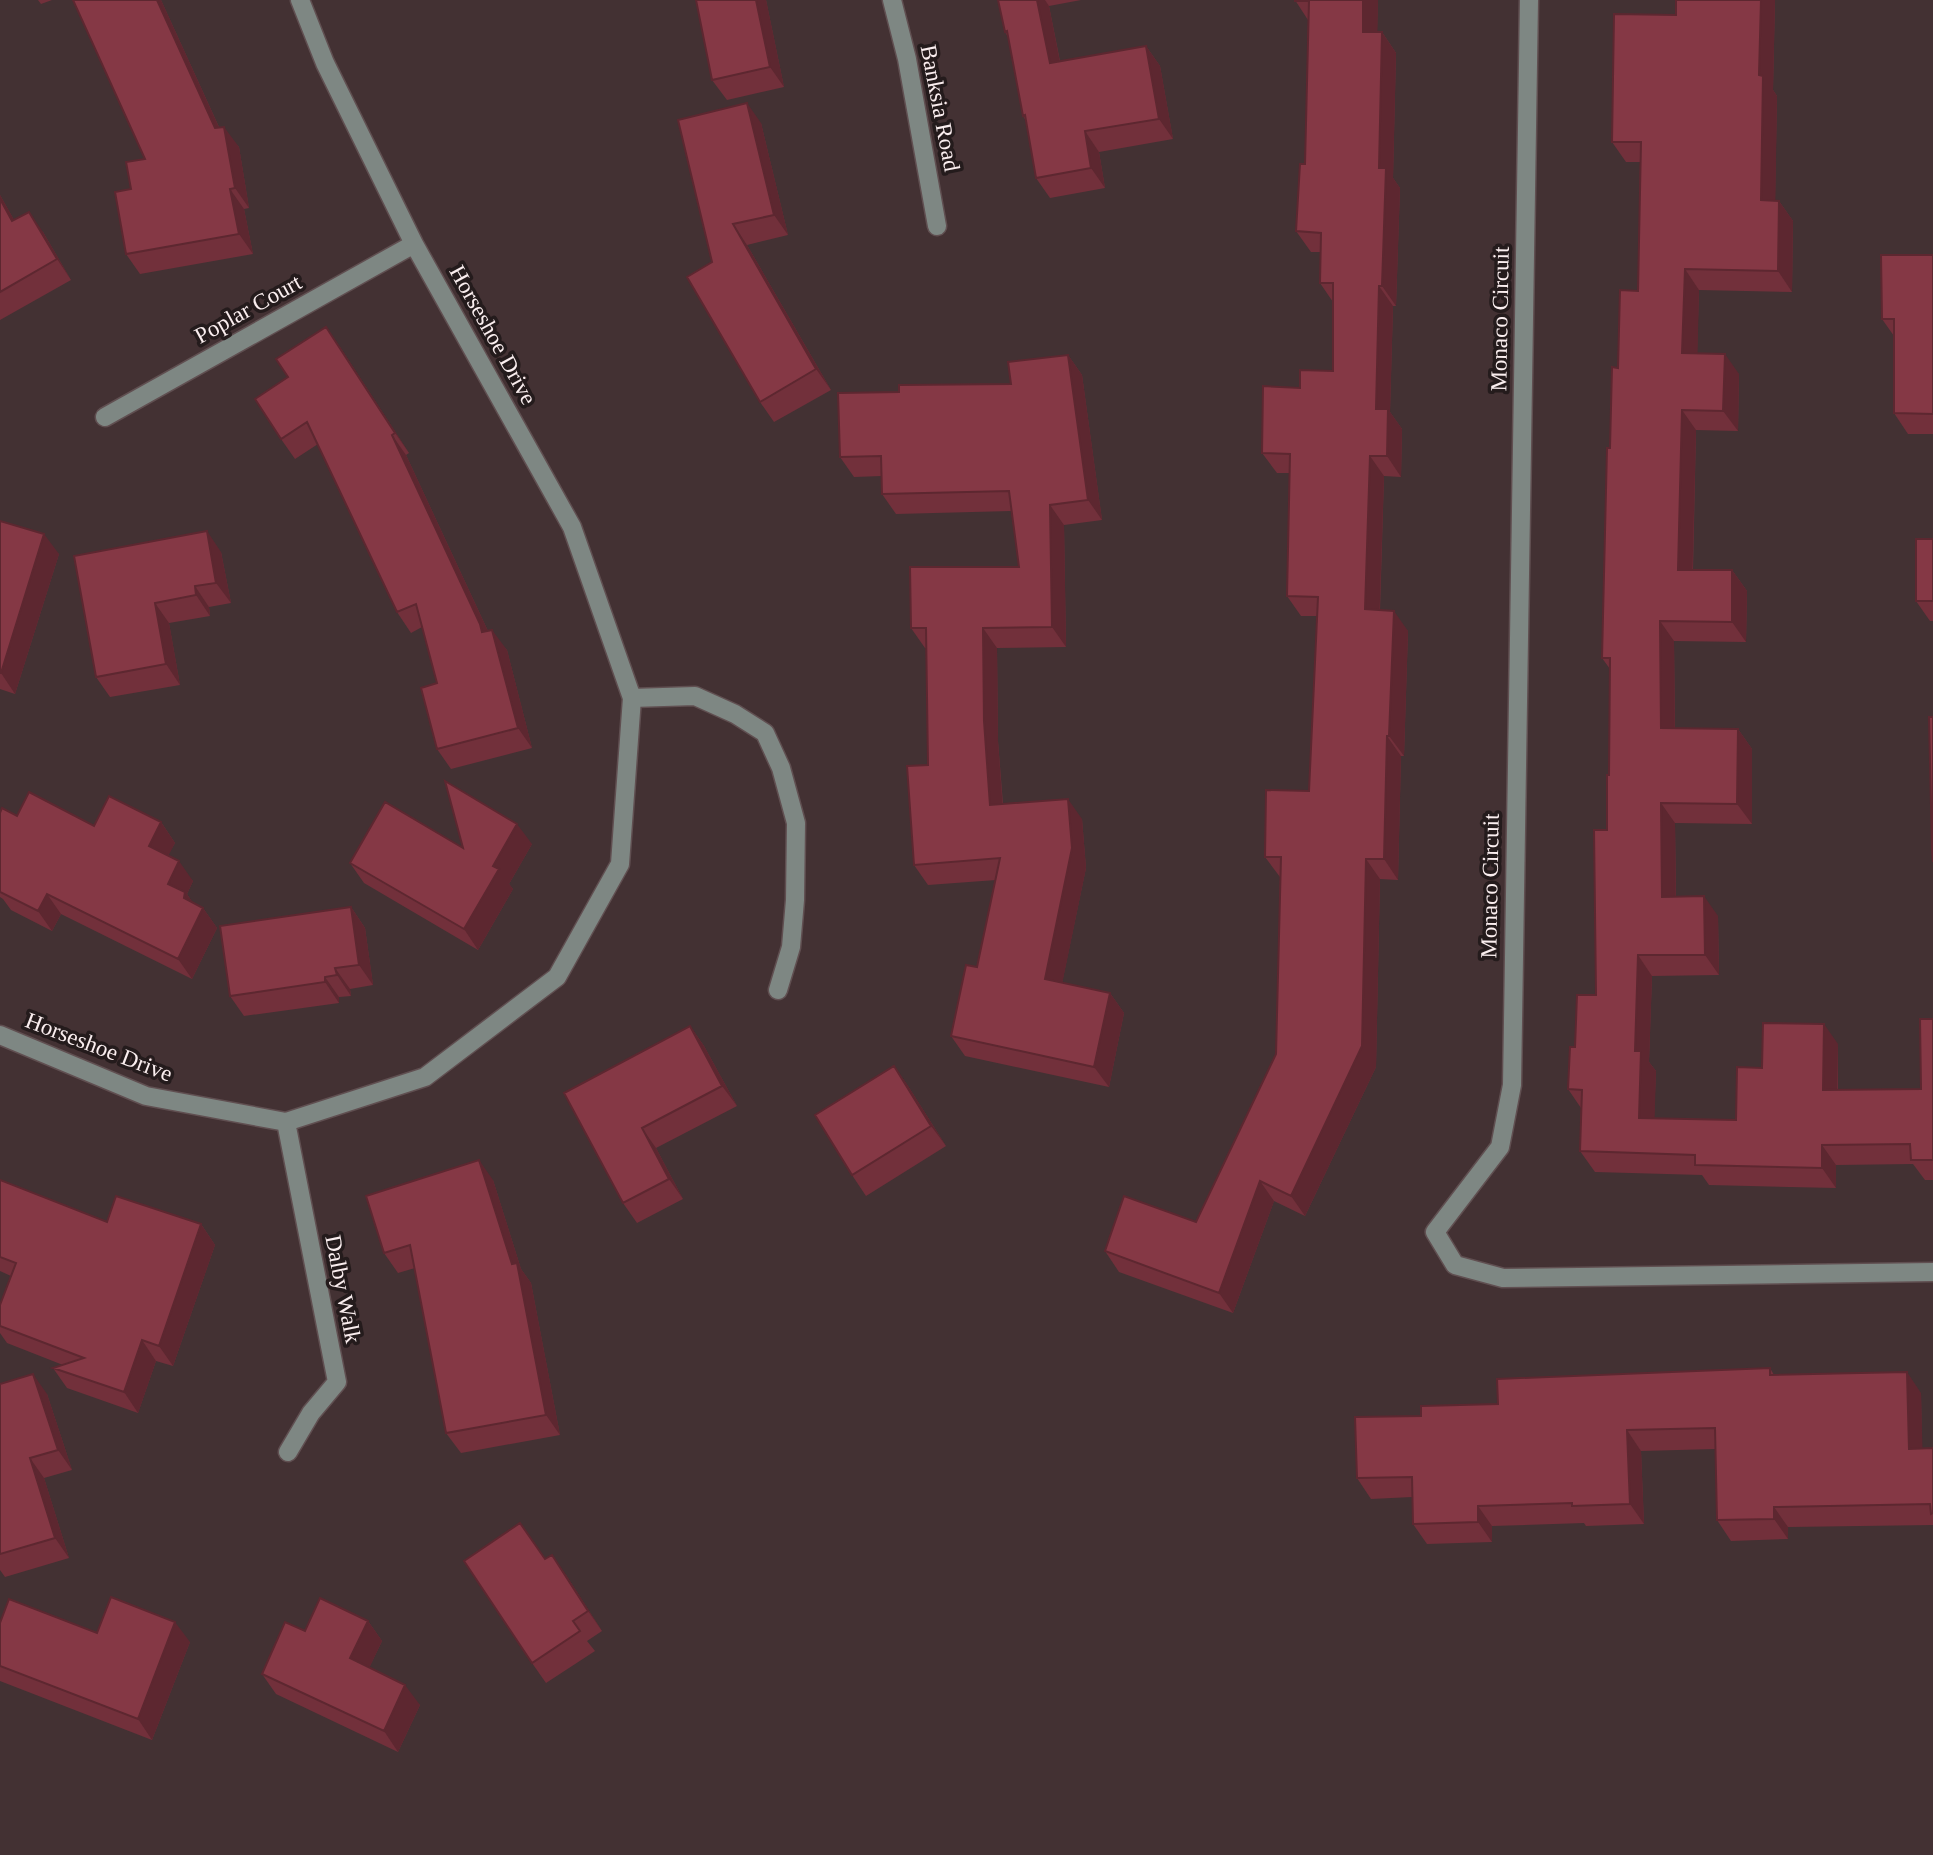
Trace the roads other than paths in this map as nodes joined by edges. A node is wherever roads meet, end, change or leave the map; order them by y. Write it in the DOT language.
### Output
graph roads {
  1 [pos="300,0"];
  2 [pos="892,0"];
  3 [pos="1530,0"];
  4 [pos="937,226"];
  5 [pos="414,244"];
  6 [pos="105,417"];
  7 [pos="632,698"];
  8 [pos="778,990"];
  9 [pos="0,1035"];
  10 [pos="286,1122"];
  11 [pos="1933,1272"];
  12 [pos="288,1452"];
  1 -- 5 [label="street, Horseshoe Drive"];
  2 -- 4 [label="street, Banksia Road"];
  3 -- 11 [label="street, Monaco Circuit"];
  5 -- 6 [label="street, Poplar Court"];
  5 -- 7 [label="street, Horseshoe Drive"];
  7 -- 8 [label="street"];
  7 -- 10 [label="street, Horseshoe Drive"];
  9 -- 10 [label="street, Horseshoe Drive"];
  10 -- 12 [label="street, Dalby Walk"];
}
